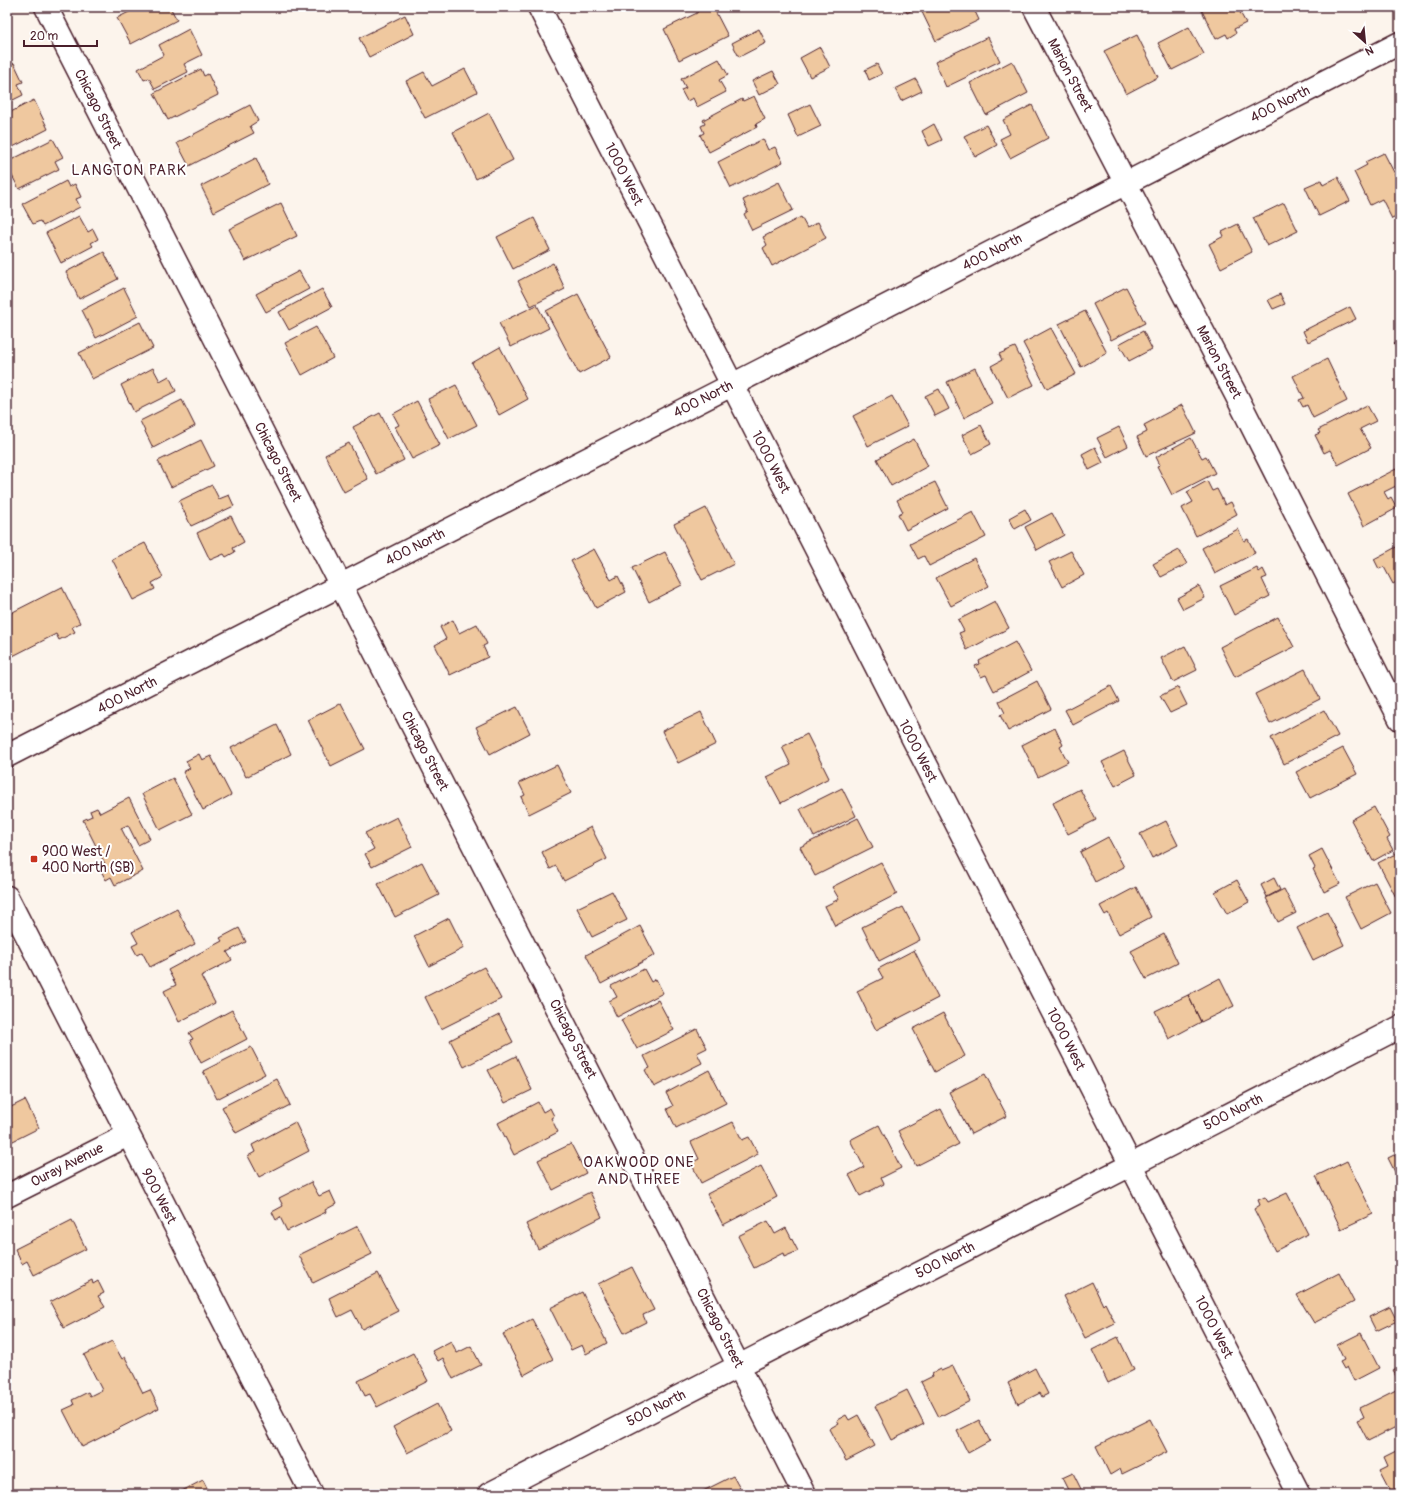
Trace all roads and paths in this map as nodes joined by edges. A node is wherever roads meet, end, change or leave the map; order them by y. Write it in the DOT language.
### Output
graph roads {
  1 [pos="46,7"];
  2 [pos="539,7"];
  3 [pos="1034,7"];
  4 [pos="1400,43"];
  5 [pos="1126,183"];
  6 [pos="732,385"];
  7 [pos="341,585"];
  8 [pos="1400,719"];
  9 [pos="7,756"];
  10 [pos="7,897"];
  11 [pos="1400,1027"];
  12 [pos="128,1135"];
  13 [pos="1130,1165"];
  14 [pos="7,1196"];
  15 [pos="739,1366"];
  16 [pos="312,1494"];
  17 [pos="489,1494"];
  18 [pos="804,1494"];
  19 [pos="1300,1494"];
  1 -- 7 [label="street, Chicago Street"];
  2 -- 6 [label="street, 1000 West"];
  3 -- 5 [label="street, Marion Street"];
  4 -- 5 [label="street, 400 North"];
  5 -- 6 [label="street, 400 North"];
  5 -- 8 [label="street, Marion Street"];
  6 -- 7 [label="street, 400 North"];
  6 -- 13 [label="street, 1000 West"];
  7 -- 9 [label="street, 400 North"];
  7 -- 15 [label="street, Chicago Street"];
  10 -- 12 [label="street, 900 West"];
  11 -- 13 [label="street, 500 North"];
  12 -- 14 [label="street, Ouray Avenue"];
  12 -- 16 [label="street, 900 West"];
  13 -- 15 [label="street, 500 North"];
  13 -- 19 [label="street, 1000 West"];
  15 -- 17 [label="street, 500 North"];
  15 -- 18 [label="street, Chicago Street"];
}
